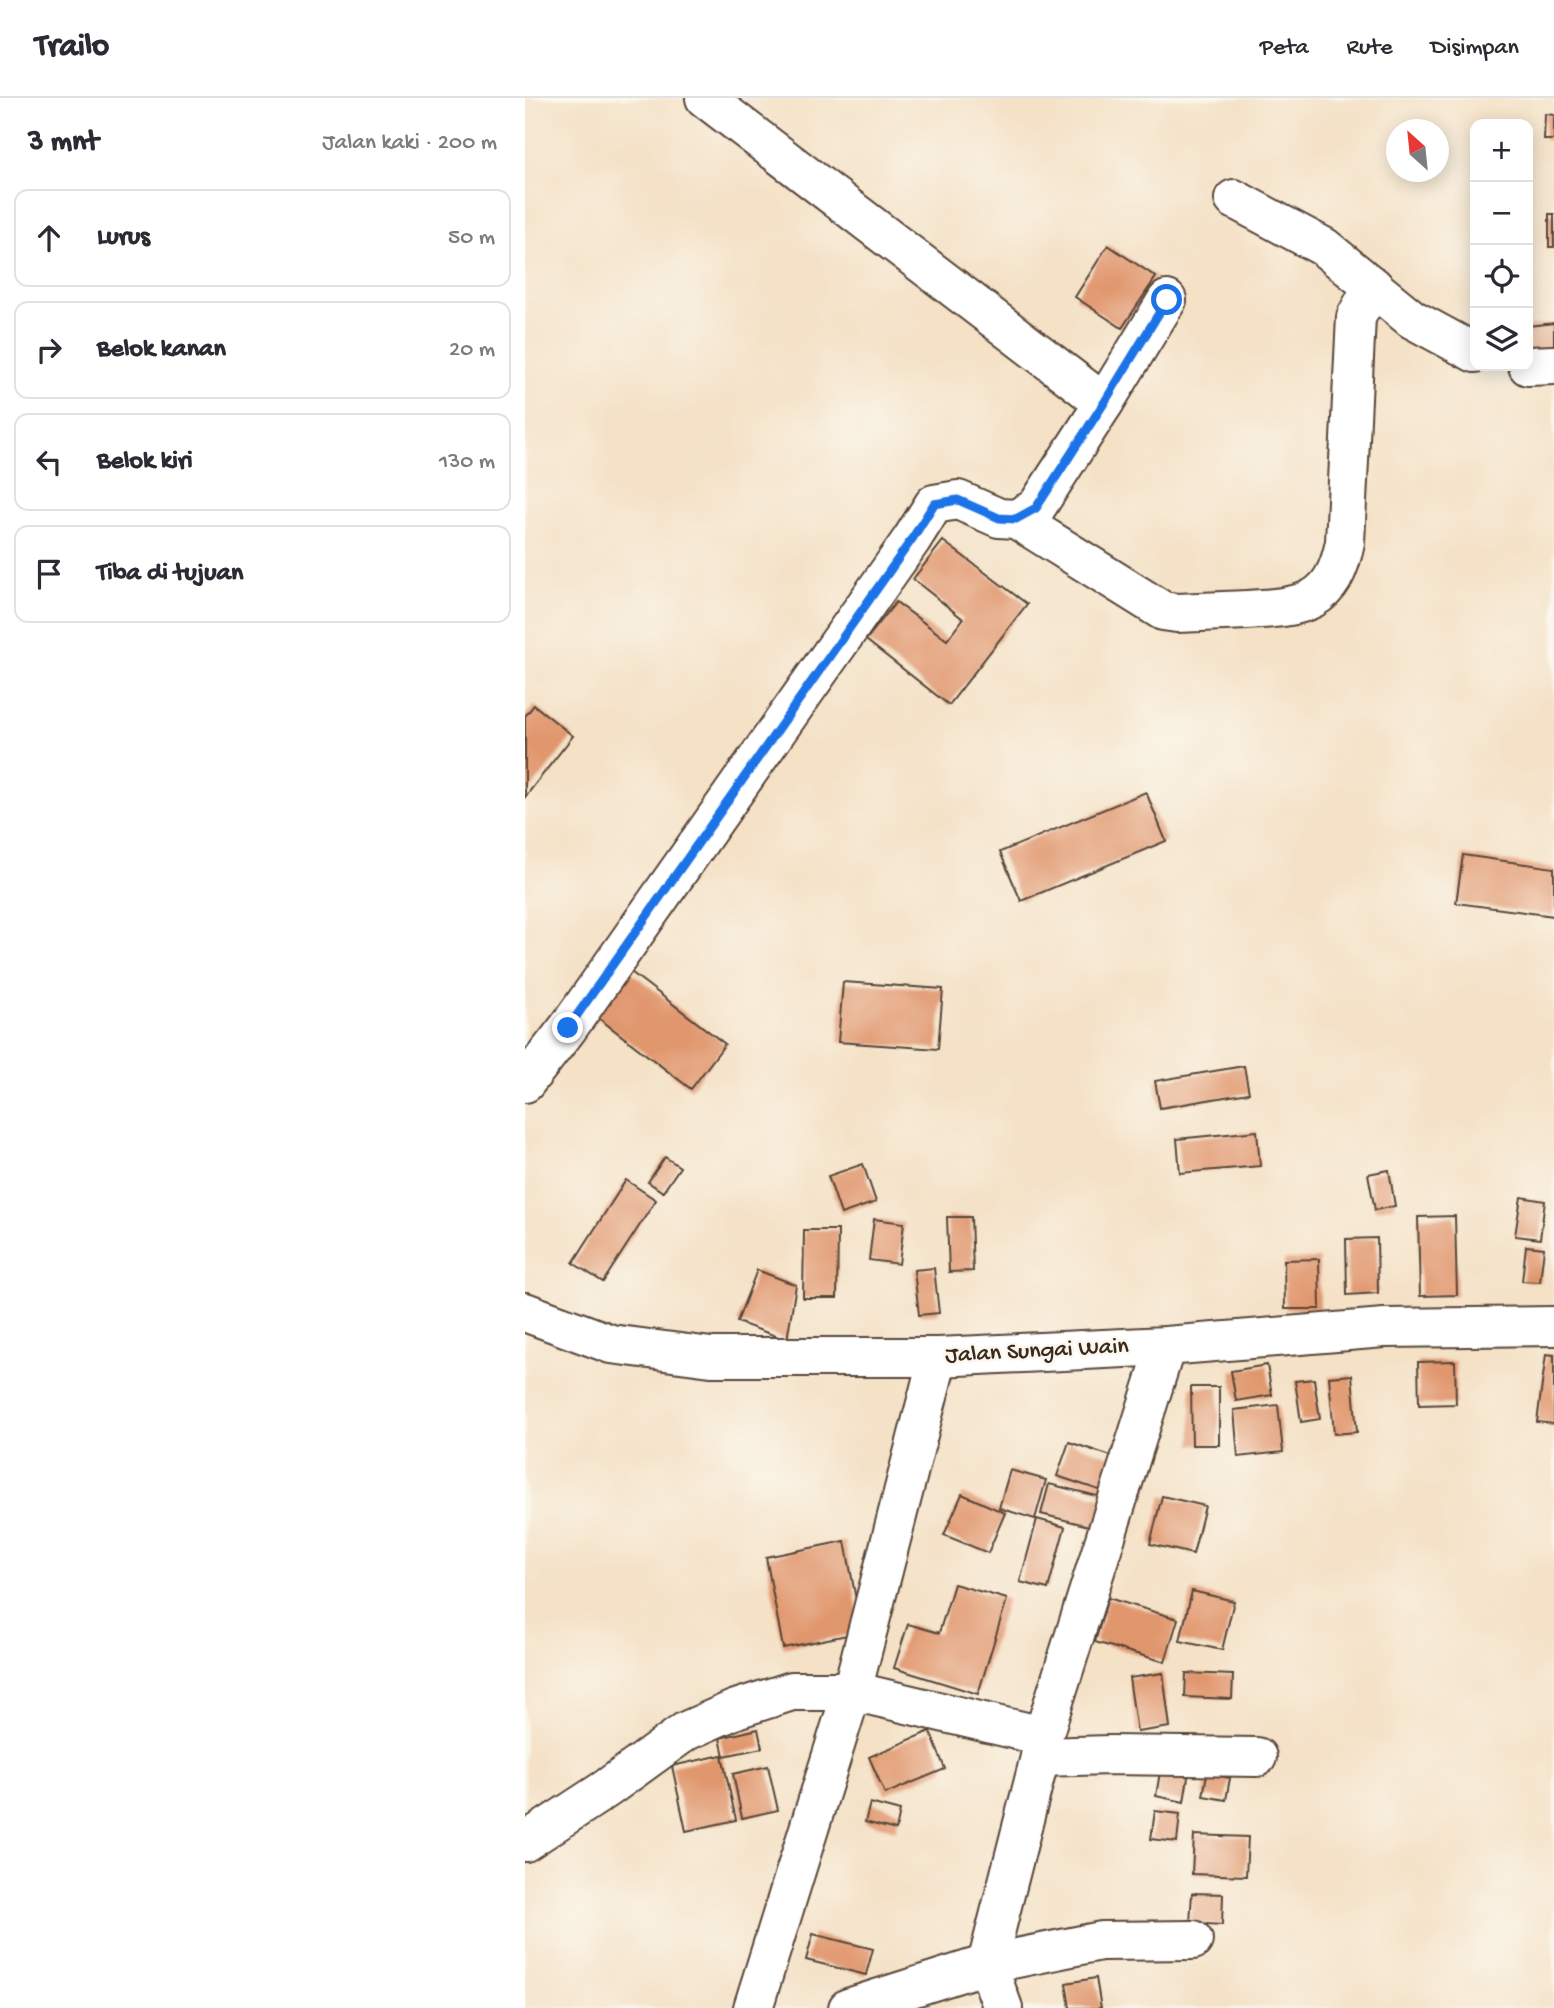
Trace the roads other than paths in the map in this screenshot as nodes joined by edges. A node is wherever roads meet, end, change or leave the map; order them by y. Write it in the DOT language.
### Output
graph roads {
  1 [pos="705,98"];
  2 [pos="1234,199"];
  3 [pos="1373,285"];
  4 [pos="1167,300"];
  5 [pos="1470,350"];
  6 [pos="1554,365"];
  7 [pos="1533,366"];
  8 [pos="1104,403"];
  9 [pos="1016,519"];
  10 [pos="525,1083"];
  11 [pos="525,1312"];
  12 [pos="1554,1326"];
  13 [pos="1166,1346"];
  14 [pos="938,1357"];
  15 [pos="852,1691"];
  16 [pos="1042,1747"];
  17 [pos="1257,1757"];
  18 [pos="525,1842"];
  19 [pos="1193,1940"];
  20 [pos="987,1964"];
  21 [pos="753,2008"];
  22 [pos="848,2008"];
  23 [pos="1003,2008"];
  1 -- 8 [label="street"];
  2 -- 3 [label="street"];
  3 -- 5 [label="street"];
  3 -- 9 [label="street"];
  4 -- 8 [label="street"];
  6 -- 7 [label="street"];
  8 -- 9 [label="street"];
  9 -- 10 [label="street"];
  11 -- 14 [label="street, Jalan Sungai Wain"];
  12 -- 13 [label="street, Jalan Sungai Wain"];
  13 -- 14 [label="street, Jalan Sungai Wain"];
  13 -- 16 [label="street"];
  14 -- 15 [label="street"];
  15 -- 16 [label="street"];
  15 -- 18 [label="street"];
  15 -- 21 [label="street"];
  16 -- 17 [label="street"];
  16 -- 20 [label="street"];
  19 -- 20 [label="street"];
  20 -- 22 [label="street"];
  20 -- 23 [label="street"];
}
